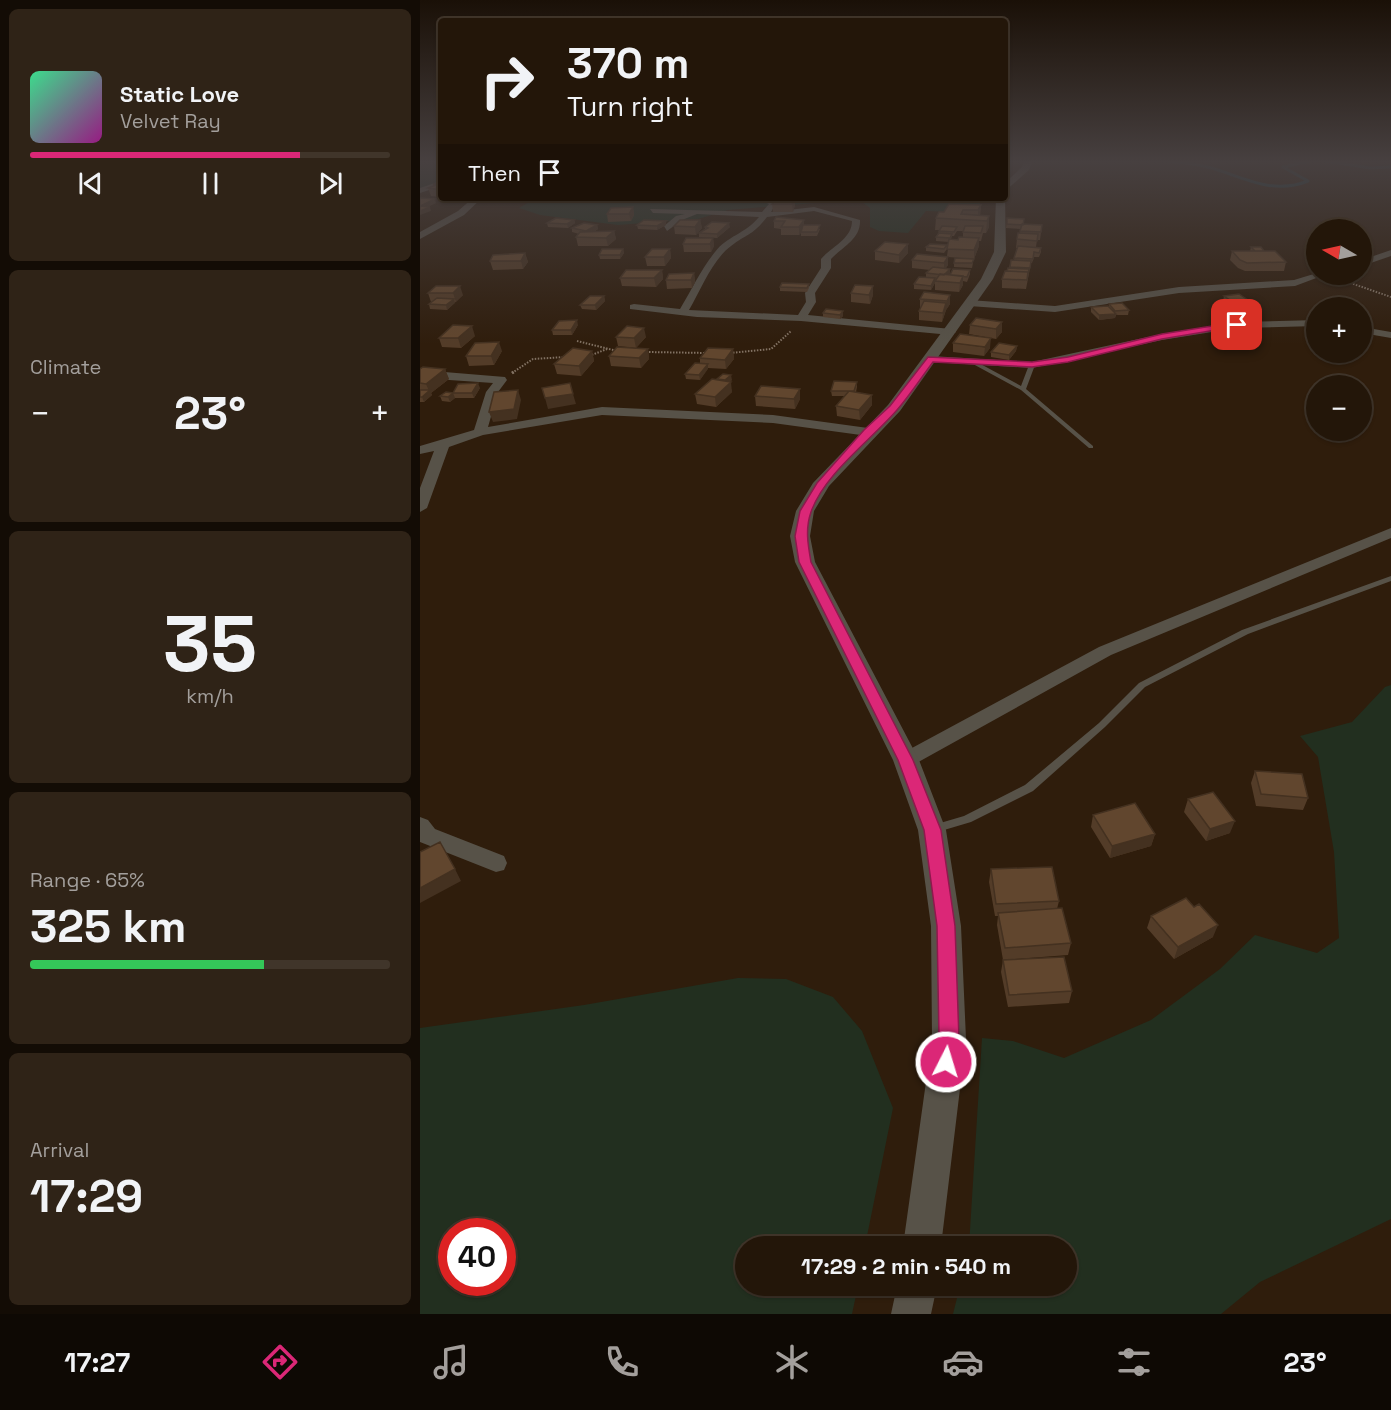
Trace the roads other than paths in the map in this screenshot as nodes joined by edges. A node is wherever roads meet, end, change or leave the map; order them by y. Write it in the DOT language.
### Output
graph roads {
  1 [pos="447,221"];
  2 [pos="675,221"];
  3 [pos="759,221"];
  4 [pos="856,221"];
  5 [pos="1001,221"];
  6 [pos="667,228"];
  7 [pos="420,237"];
  8 [pos="1391,253"];
  9 [pos="1372,260"];
  10 [pos="1306,280"];
  11 [pos="969,303"];
  12 [pos="634,307"];
  13 [pos="683,312"];
  14 [pos="801,318"];
  15 [pos="1306,323"];
  16 [pos="951,332"];
  17 [pos="1372,332"];
  18 [pos="1391,335"];
  19 [pos="931,359"];
  20 [pos="975,363"];
  21 [pos="1032,365"];
  22 [pos="420,374"];
  23 [pos="1023,390"];
  24 [pos="480,432"];
  25 [pos="868,432"];
  26 [pos="443,445"];
  27 [pos="1091,447"];
  28 [pos="420,450"];
  29 [pos="420,508"];
  30 [pos="1391,534"];
  31 [pos="1391,578"];
  32 [pos="906,760"];
  33 [pos="420,826"];
  34 [pos="932,830"];
  35 [pos="496,863"];
  36 [pos="923,1236"];
  37 [pos="915,1296"];
  38 [pos="911,1314"];
  1 -- 7 [label="street"];
  2 -- 6 [label="street"];
  3 -- 13 [label="street"];
  4 -- 14 [label="street"];
  5 -- 11 [label="street"];
  8 -- 9 [label="street"];
  10 -- 11 [label="street"];
  11 -- 16 [label="street"];
  12 -- 13 [label="street"];
  13 -- 14 [label="street"];
  14 -- 16 [label="street"];
  15 -- 21 [label="street"];
  16 -- 19 [label="street"];
  17 -- 18 [label="street"];
  19 -- 20 [label="street"];
  19 -- 25 [label="street"];
  20 -- 21 [label="street"];
  20 -- 23 [label="lane"];
  21 -- 23 [label="lane"];
  22 -- 24 [label="street"];
  23 -- 27 [label="lane"];
  24 -- 25 [label="street"];
  24 -- 26 [label="street"];
  25 -- 32 [label="street"];
  26 -- 28 [label="street"];
  26 -- 29 [label="street"];
  30 -- 32 [label="street"];
  31 -- 34 [label="lane"];
  32 -- 34 [label="street"];
  33 -- 35 [label="street"];
  34 -- 36 [label="street"];
  37 -- 38 [label="street"];
}
